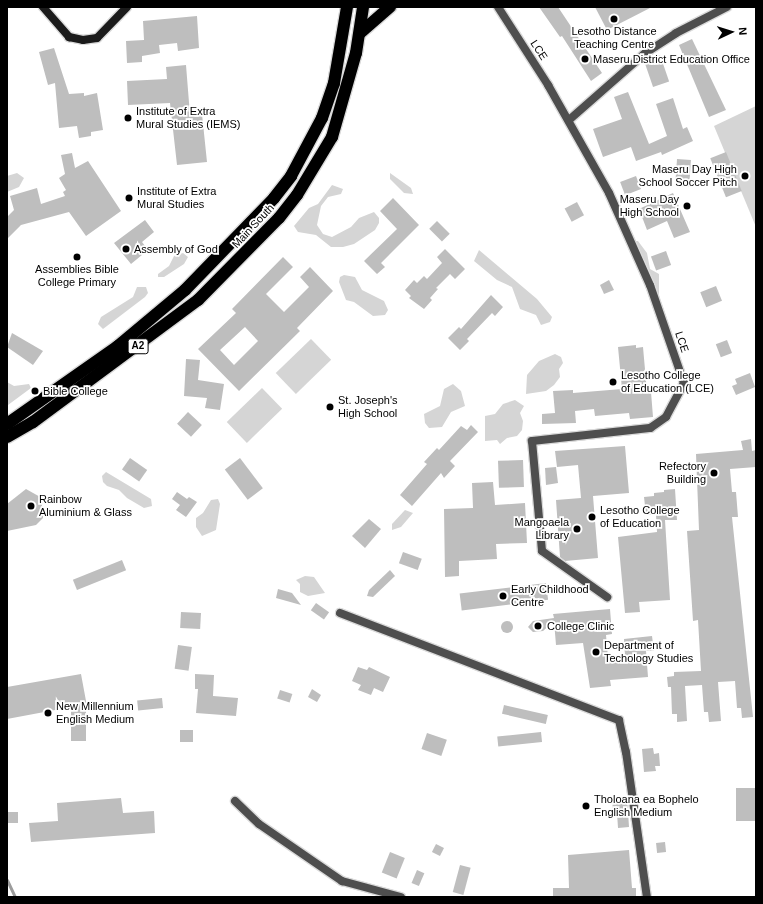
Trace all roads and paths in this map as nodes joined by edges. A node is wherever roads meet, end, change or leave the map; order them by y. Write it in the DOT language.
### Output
graph roads {
  1 [pos="43,7"];
  2 [pos="127,7"];
  3 [pos="347,7"];
  4 [pos="363,7"];
  5 [pos="390,7"];
  6 [pos="498,7"];
  7 [pos="727,7"];
  8 [pos="360,33"];
  9 [pos="569,120"];
  10 [pos="7,424"];
  11 [pos="7,437"];
  12 [pos="607,597"];
  13 [pos="340,613"];
  14 [pos="236,801"];
  15 [pos="401,897"];
  16 [pos="647,897"];
  1 -- 2 [label="main road"];
  3 -- 10 [label="highway, Main South / A2"];
  4 -- 8 [label="highway, Main South / A2"];
  5 -- 8 [label="highway"];
  6 -- 9 [label="street, LCE"];
  7 -- 9 [label="street"];
  8 -- 11 [label="highway, Main South / A2"];
  9 -- 12 [label="street, LCE"];
  13 -- 16 [label="street"];
  14 -- 15 [label="street"];
}
